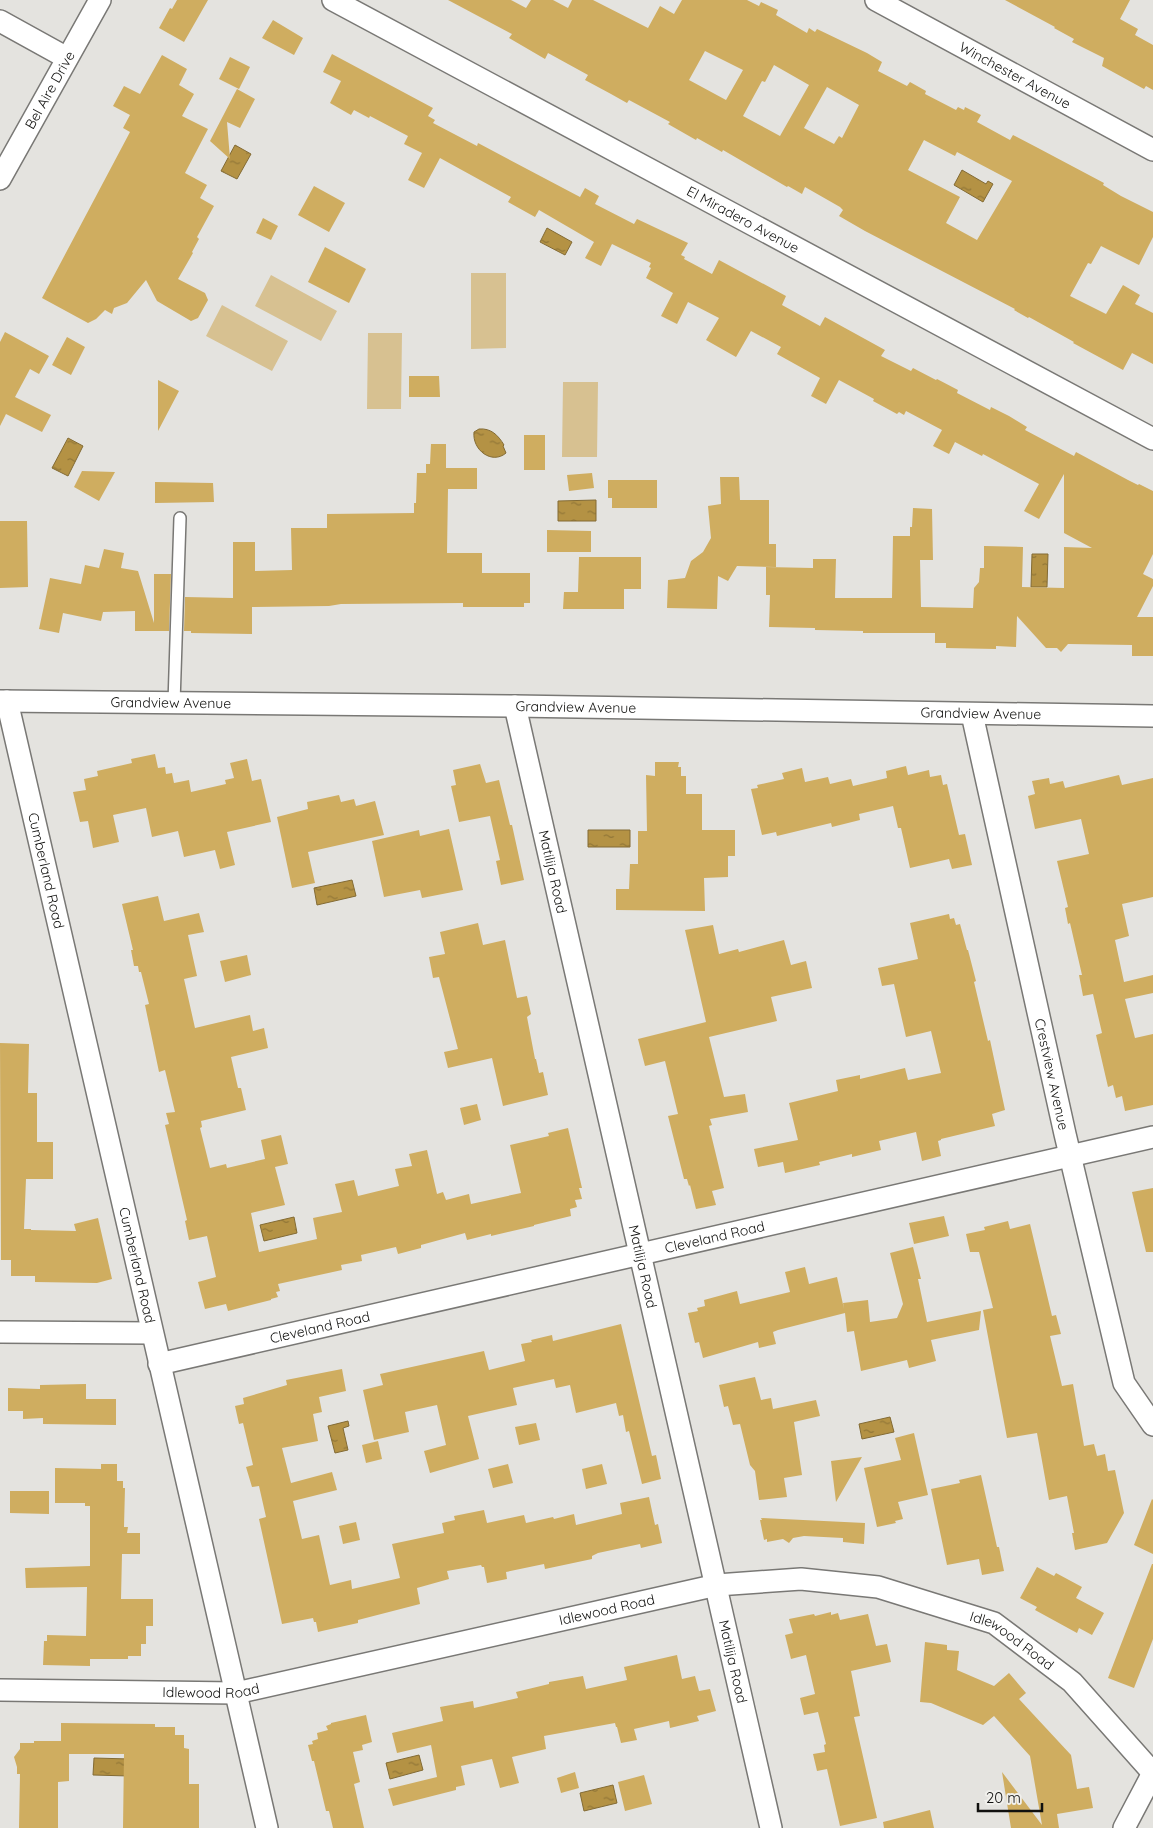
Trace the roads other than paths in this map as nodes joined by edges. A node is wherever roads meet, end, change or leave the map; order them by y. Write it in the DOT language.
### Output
graph roads {
  1 [pos="100,0"];
  2 [pos="333,0"];
  3 [pos="876,0"];
  4 [pos="0,21"];
  5 [pos="67,58"];
  6 [pos="1153,150"];
  7 [pos="0,180"];
  8 [pos="1153,439"];
  9 [pos="180,518"];
  10 [pos="3,701"];
  11 [pos="174,703"];
  12 [pos="515,706"];
  13 [pos="972,714"];
  14 [pos="1153,716"];
  15 [pos="1153,1137"];
  16 [pos="1070,1155"];
  17 [pos="641,1254"];
  18 [pos="0,1332"];
  19 [pos="152,1334"];
  20 [pos="159,1364"];
  21 [pos="1153,1426"];
  22 [pos="717,1585"];
  23 [pos="0,1690"];
  24 [pos="236,1693"];
  25 [pos="1153,1773"];
  26 [pos="267,1828"];
  27 [pos="771,1828"];
  28 [pos="1124,1828"];
  1 -- 5 [label="street, Bel Aire Drive"];
  2 -- 8 [label="street, El Miradero Avenue"];
  3 -- 6 [label="street, Winchester Avenue"];
  4 -- 5 [label="street"];
  5 -- 7 [label="street, Bel Aire Drive"];
  9 -- 11 [label="lane"];
  10 -- 11 [label="street, Grandview Avenue"];
  10 -- 19 [label="street, Cumberland Road"];
  11 -- 12 [label="street, Grandview Avenue"];
  12 -- 13 [label="street, Grandview Avenue"];
  12 -- 17 [label="street, Matilija Road"];
  13 -- 14 [label="street, Grandview Avenue"];
  13 -- 16 [label="street, Crestview Avenue"];
  15 -- 16 [label="street, Cleveland Road"];
  16 -- 17 [label="street, Cleveland Road"];
  16 -- 21 [label="street, Crestview Avenue"];
  17 -- 20 [label="street, Cleveland Road"];
  17 -- 22 [label="street, Matilija Road"];
  18 -- 19 [label="street"];
  19 -- 20 [label="street, Cumberland Road"];
  20 -- 24 [label="street, Cumberland Road"];
  22 -- 24 [label="street, Idlewood Road"];
  22 -- 25 [label="street, Idlewood Road"];
  22 -- 27 [label="street, Matilija Road"];
  23 -- 24 [label="street, Idlewood Road"];
  24 -- 26 [label="street, Cumberland Road"];
  25 -- 28 [label="street"];
}
